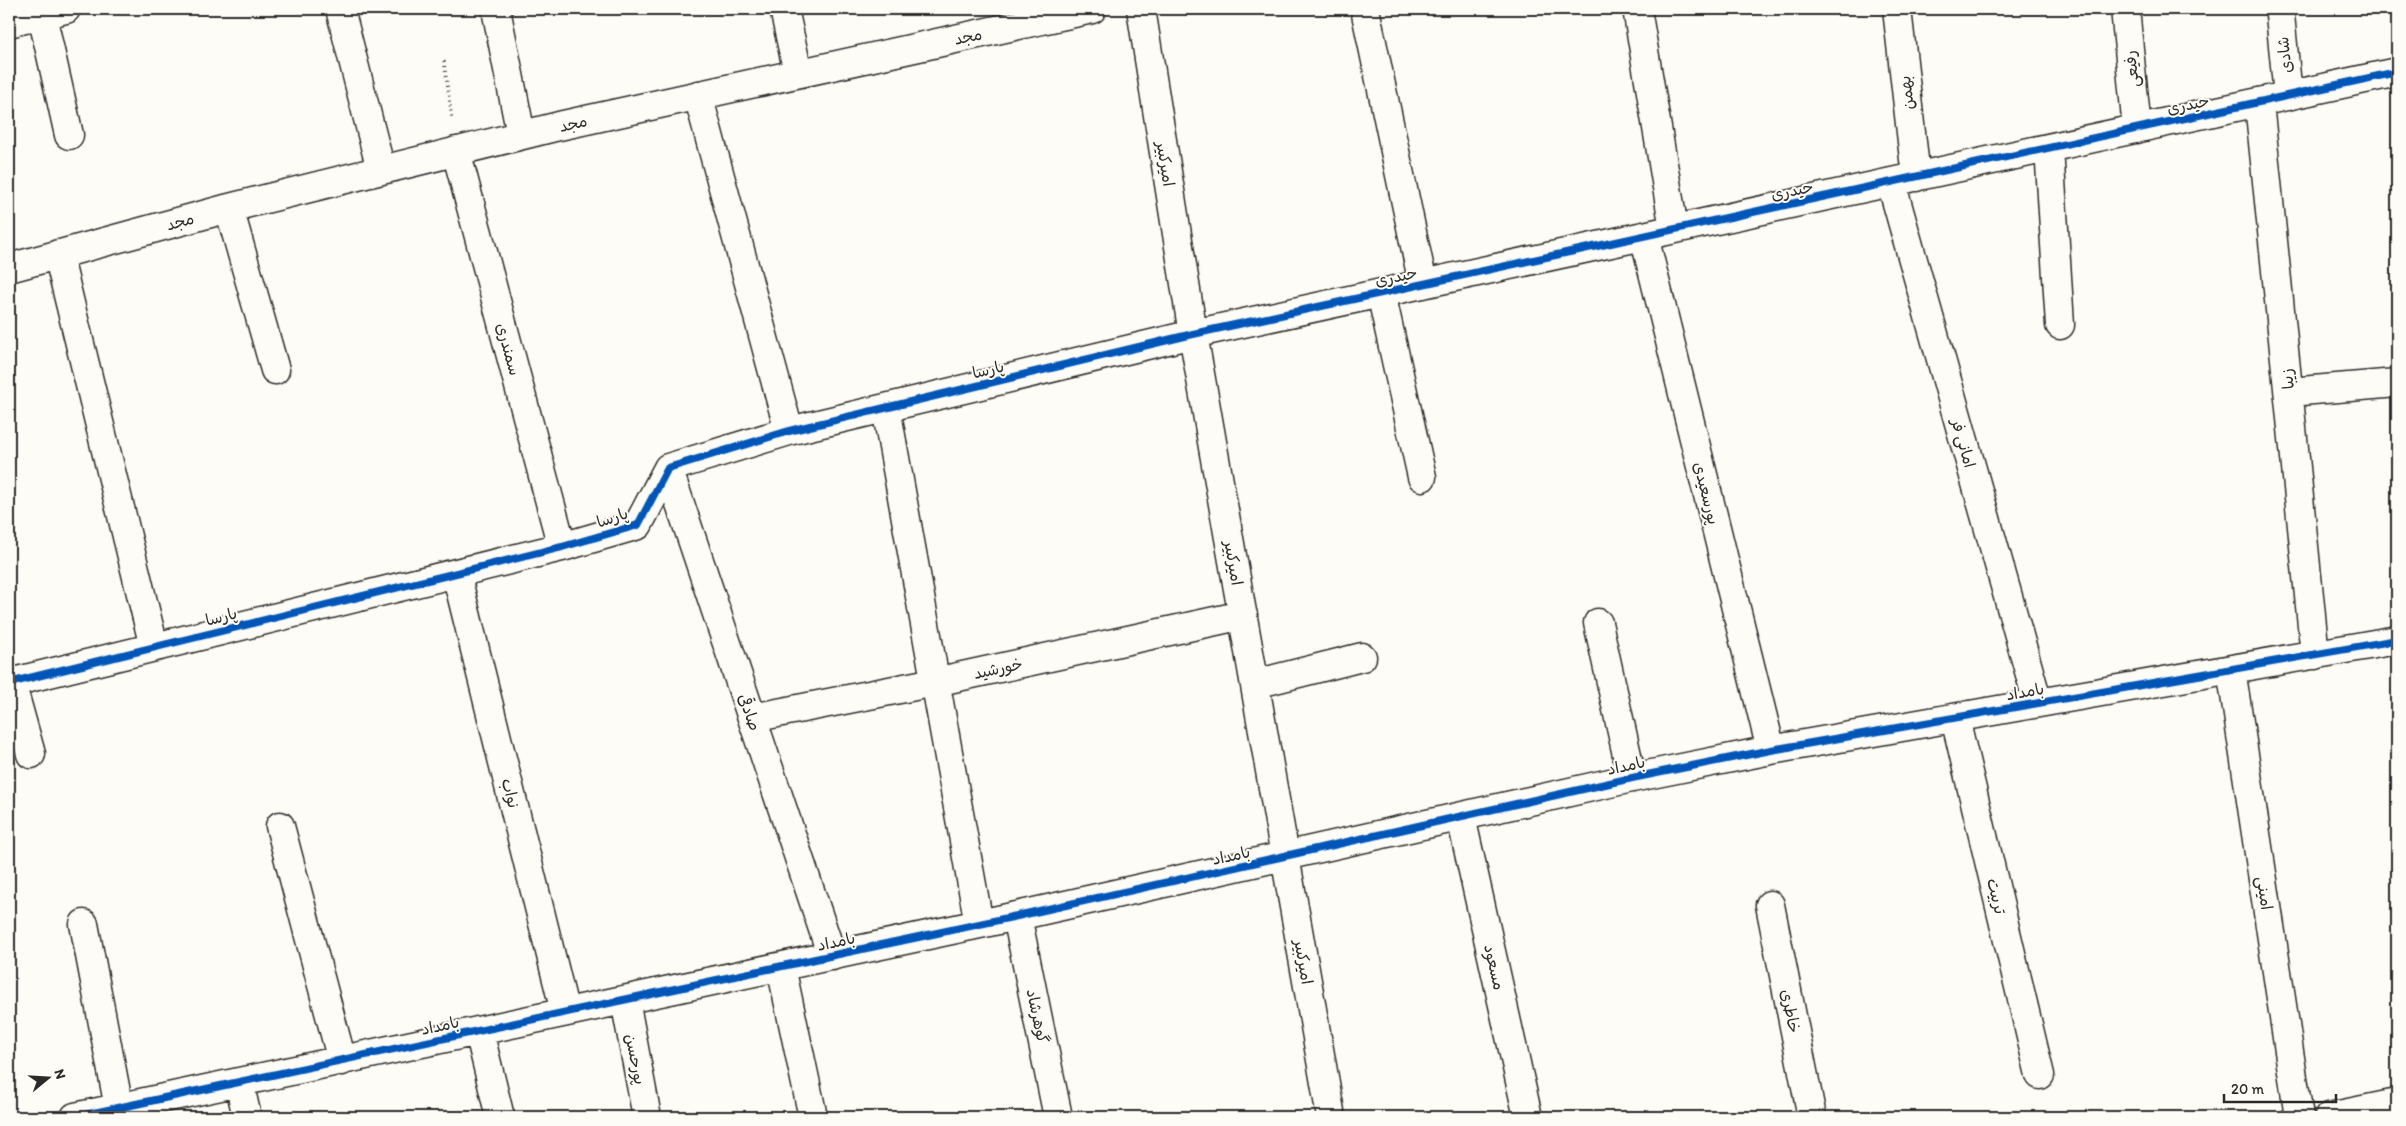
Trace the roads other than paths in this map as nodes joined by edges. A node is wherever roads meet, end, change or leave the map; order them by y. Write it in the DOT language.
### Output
graph roads {
  1 [pos="340,9"];
  2 [pos="496,9"];
  3 [pos="784,9"];
  4 [pos="1092,9"];
  5 [pos="1141,9"];
  6 [pos="1365,9"];
  7 [pos="1636,9"];
  8 [pos="1897,9"];
  9 [pos="2125,9"];
  10 [pos="54,12"];
  11 [pos="2280,15"];
  12 [pos="9,23"];
  13 [pos="2397,72"];
  14 [pos="798,73"];
  15 [pos="698,95"];
  16 [pos="2288,96"];
  17 [pos="2260,103"];
  18 [pos="2137,129"];
  19 [pos="69,135"];
  20 [pos="521,135"];
  21 [pos="2049,148"];
  22 [pos="456,151"];
  23 [pos="381,170"];
  24 [pos="1904,180"];
  25 [pos="229,208"];
  26 [pos="1674,229"];
  27 [pos="1644,236"];
  28 [pos="58,254"];
  29 [pos="9,268"];
  30 [pos="1423,284"];
  31 [pos="1381,293"];
  32 [pos="2060,325"];
  33 [pos="1193,334"];
  34 [pos="275,370"];
  35 [pos="2397,383"];
  36 [pos="2289,392"];
  37 [pos="886,408"];
  38 [pos="790,431"];
  39 [pos="668,468"];
  40 [pos="1422,477"];
  41 [pos="562,547"];
  42 [pos="456,573"];
  43 [pos="1243,615"];
  44 [pos="1598,624"];
  45 [pos="2397,640"];
  46 [pos="154,647"];
  47 [pos="2315,655"];
  48 [pos="1362,657"];
  49 [pos="2231,669"];
  50 [pos="10,682"];
  51 [pos="935,682"];
  52 [pos="1256,684"];
  53 [pos="2038,703"];
  54 [pos="752,718"];
  55 [pos="1955,718"];
  56 [pos="1771,750"];
  57 [pos="31,754"];
  58 [pos="1632,778"];
  59 [pos="1461,816"];
  60 [pos="280,826"];
  61 [pos="1286,857"];
  62 [pos="1770,905"];
  63 [pos="1017,916"];
  64 [pos="84,924"];
  65 [pos="979,924"];
  66 [pos="832,956"];
  67 [pos="781,967"];
  68 [pos="624,1000"];
  69 [pos="566,1012"];
  70 [pos="480,1031"];
  71 [pos="342,1060"];
  72 [pos="2040,1075"];
  73 [pos="239,1082"];
  74 [pos="2397,1103"];
  75 [pos="119,1108"];
  76 [pos="75,1117"];
  77 [pos="247,1117"];
  78 [pos="500,1117"];
  79 [pos="647,1117"];
  80 [pos="813,1117"];
  81 [pos="1058,1117"];
  82 [pos="1331,1117"];
  83 [pos="1528,1117"];
  84 [pos="1812,1117"];
  85 [pos="2299,1117"];
  86 [pos="2330,1117"];
  1 -- 23 [label="street"];
  2 -- 20 [label="street"];
  3 -- 14 [label="street"];
  4 -- 14 [label="street, مجد"];
  5 -- 33 [label="street, امیرکبیر"];
  6 -- 30 [label="street"];
  7 -- 26 [label="street"];
  8 -- 24 [label="street, بهمن"];
  9 -- 18 [label="street, رفیعی"];
  10 -- 12 [label="street"];
  10 -- 19 [label="street"];
  11 -- 16 [label="street, شادی"];
  13 -- 16 [label="street, حیدری"];
  14 -- 15 [label="street, مجد"];
  15 -- 20 [label="street, مجد"];
  15 -- 38 [label="street"];
  16 -- 17 [label="street, حیدری"];
  17 -- 18 [label="street, حیدری"];
  17 -- 36 [label="street, زیبا"];
  18 -- 21 [label="street, حیدری"];
  20 -- 22 [label="street, مجد"];
  21 -- 24 [label="street, حیدری"];
  21 -- 32 [label="street"];
  22 -- 23 [label="street, مجد"];
  22 -- 41 [label="street, سمندری"];
  23 -- 25 [label="street, مجد"];
  24 -- 26 [label="street, حیدری"];
  24 -- 53 [label="street, امانی فر"];
  25 -- 28 [label="street, مجد"];
  25 -- 34 [label="street"];
  26 -- 27 [label="street, حیدری"];
  27 -- 30 [label="street, حیدری"];
  27 -- 56 [label="street, پورسعیدی"];
  28 -- 29 [label="street, مجد"];
  28 -- 46 [label="street"];
  30 -- 31 [label="street, حیدری"];
  31 -- 33 [label="street, حیدری"];
  31 -- 40 [label="street"];
  33 -- 37 [label="street, پارسا"];
  33 -- 43 [label="street, امیرکبیر"];
  35 -- 36 [label="street"];
  36 -- 47 [label="street, زیبا"];
  37 -- 38 [label="street, پارسا"];
  37 -- 51 [label="street"];
  38 -- 39 [label="street, پارسا"];
  39 -- 41 [label="street, پارسا"];
  39 -- 54 [label="street, صادقی"];
  41 -- 42 [label="street, پارسا"];
  42 -- 46 [label="street, پارسا"];
  42 -- 69 [label="street, نواب"];
  43 -- 51 [label="street, خورشید"];
  43 -- 52 [label="street, امیرکبیر"];
  44 -- 58 [label="street"];
  45 -- 47 [label="street, بامداد"];
  46 -- 50 [label="street, پارسا"];
  47 -- 49 [label="street, بامداد"];
  48 -- 52 [label="street"];
  49 -- 53 [label="street, بامداد"];
  49 -- 85 [label="street, امینی"];
  50 -- 57 [label="street"];
  51 -- 54 [label="street, خورشید"];
  51 -- 65 [label="street"];
  52 -- 61 [label="street, امیرکبیر"];
  53 -- 55 [label="street, بامداد"];
  54 -- 66 [label="street, صادقی"];
  55 -- 56 [label="street, بامداد"];
  55 -- 72 [label="street, تربیت"];
  56 -- 58 [label="street, بامداد"];
  58 -- 59 [label="street, بامداد"];
  59 -- 61 [label="street, بامداد"];
  59 -- 83 [label="street, مسعود"];
  60 -- 71 [label="street"];
  61 -- 63 [label="street, بامداد"];
  61 -- 82 [label="street, امیرکبیر"];
  62 -- 84 [label="street, خاطری"];
  63 -- 65 [label="street, بامداد"];
  63 -- 81 [label="street, گوهرشاد"];
  64 -- 75 [label="street"];
  65 -- 66 [label="street, بامداد"];
  66 -- 67 [label="street, بامداد"];
  67 -- 68 [label="street, بامداد"];
  67 -- 80 [label="street"];
  68 -- 69 [label="street, بامداد"];
  68 -- 79 [label="street, پورحسن"];
  69 -- 70 [label="street, بامداد"];
  70 -- 71 [label="street, بامداد"];
  70 -- 78 [label="street"];
  71 -- 73 [label="street, بامداد"];
  73 -- 75 [label="street, بامداد"];
  73 -- 77 [label="street"];
  74 -- 86 [label="street"];
  75 -- 76 [label="street, بامداد"];
}
